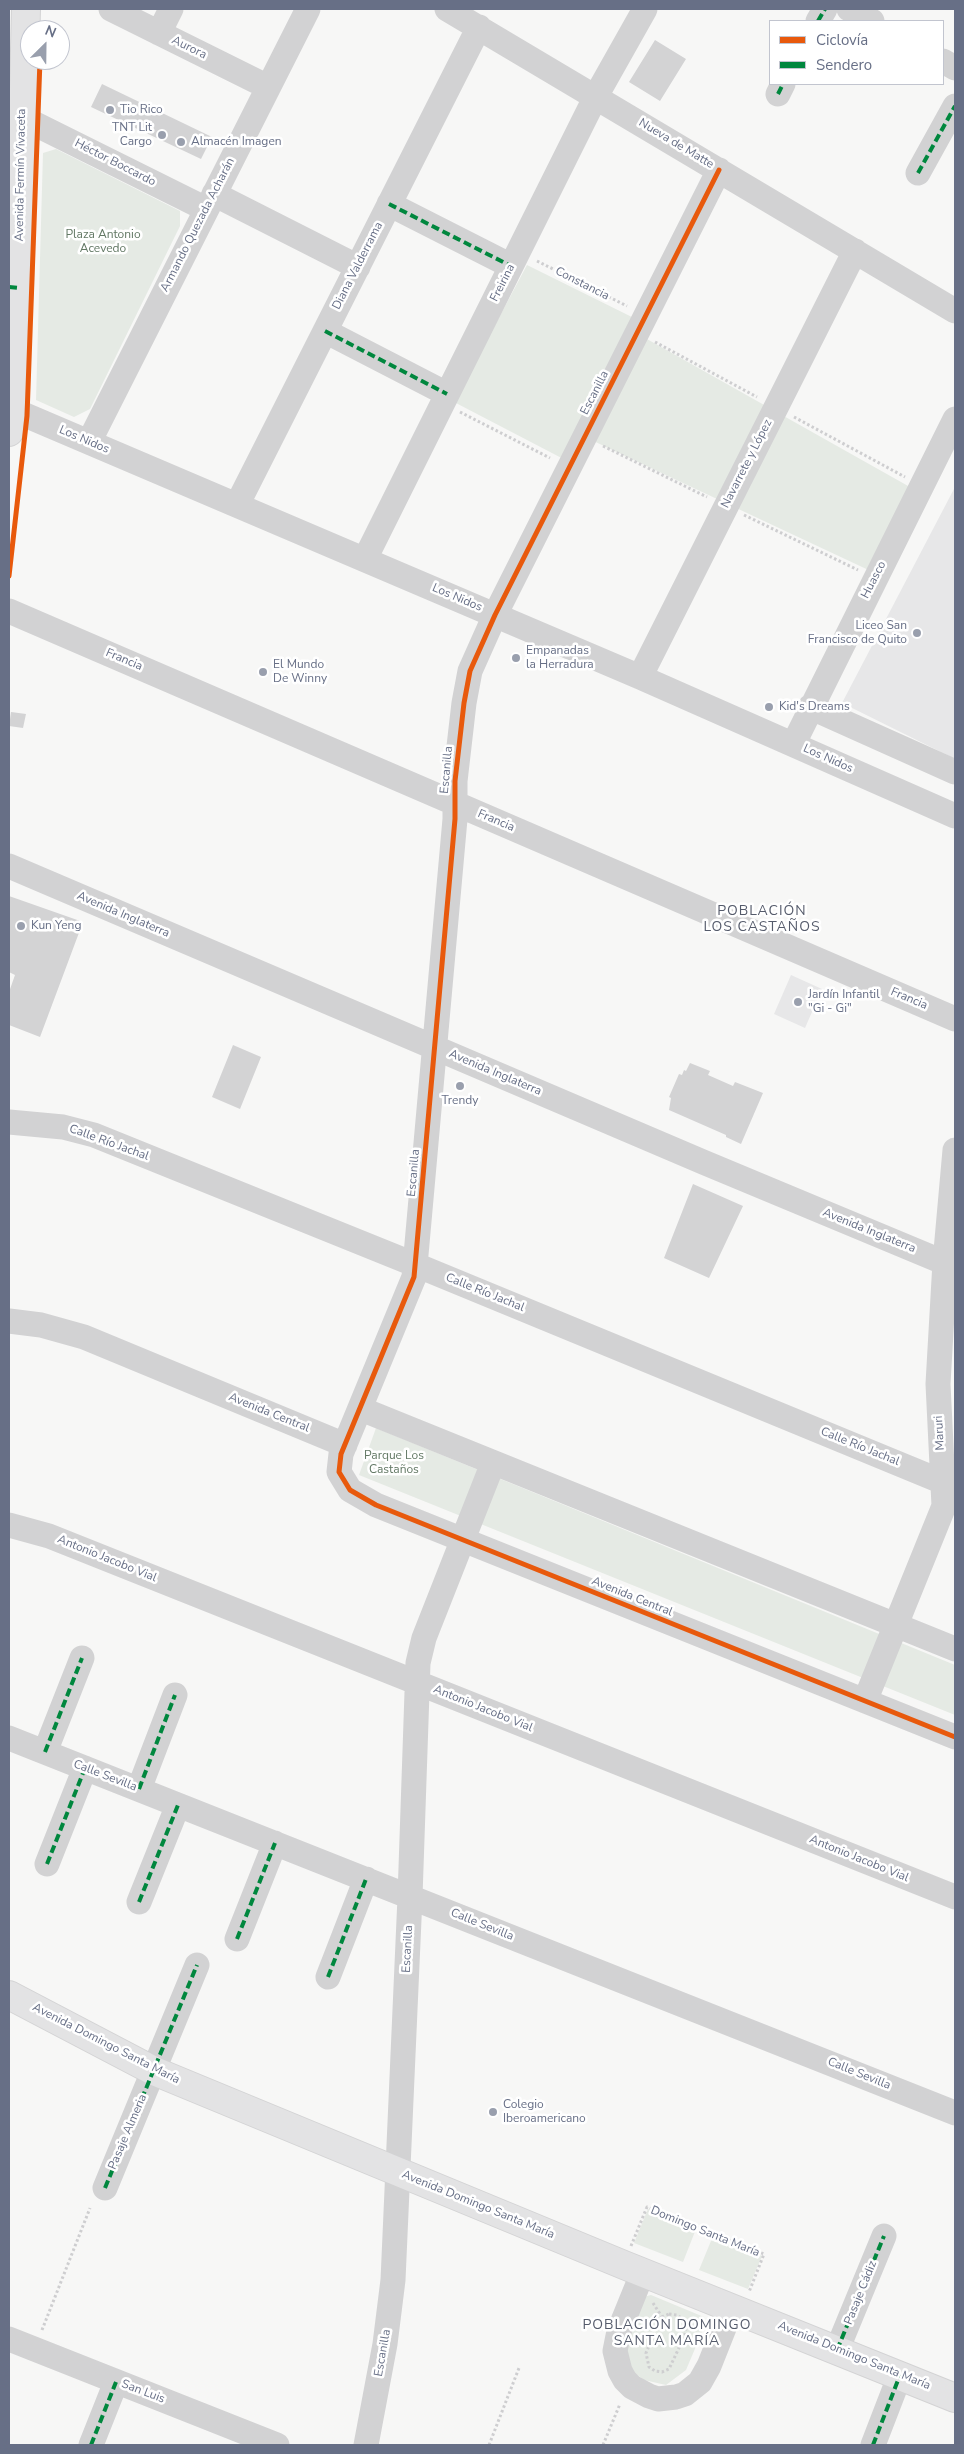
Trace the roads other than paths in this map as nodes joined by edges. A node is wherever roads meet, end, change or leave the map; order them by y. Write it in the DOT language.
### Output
graph roads {
  1 [pos="26,9"];
  2 [pos="111,9"];
  3 [pos="171,9"];
  4 [pos="308,9"];
  5 [pos="447,9"];
  6 [pos="645,9"];
  7 [pos="825,9"];
  8 [pos="849,9"];
  9 [pos="819,20"];
  10 [pos="870,20"];
  11 [pos="479,28"];
  12 [pos="159,33"];
  13 [pos="944,62"];
  14 [pos="955,68"];
  15 [pos="268,87"];
  16 [pos="596,96"];
  17 [pos="955,106"];
  18 [pos="16,114"];
  19 [pos="719,170"];
  20 [pos="918,174"];
  21 [pos="210,201"];
  22 [pos="389,204"];
  23 [pos="855,251"];
  24 [pos="515,259"];
  25 [pos="358,267"];
  26 [pos="14,287"];
  27 [pos="955,311"];
  28 [pos="325,331"];
  29 [pos="445,398"];
  30 [pos="955,418"];
  31 [pos="10,423"];
  32 [pos="89,442"];
  33 [pos="237,505"];
  34 [pos="364,559"];
  35 [pos="9,611"];
  36 [pos="495,615"];
  37 [pos="640,677"];
  38 [pos="810,707"];
  39 [pos="794,743"];
  40 [pos="955,772"];
  41 [pos="455,803"];
  42 [pos="955,816"];
  43 [pos="9,866"];
  44 [pos="955,1019"];
  45 [pos="435,1047"];
  46 [pos="9,1122"];
  47 [pos="955,1150"];
  48 [pos="416,1264"];
  49 [pos="950,1264"];
  50 [pos="9,1321"];
  51 [pos="361,1409"];
  52 [pos="345,1445"];
  53 [pos="493,1463"];
  54 [pos="949,1484"];
  55 [pos="9,1525"];
  56 [pos="463,1541"];
  57 [pos="896,1625"];
  58 [pos="955,1649"];
  59 [pos="82,1658"];
  60 [pos="417,1682"];
  61 [pos="175,1695"];
  62 [pos="865,1701"];
  63 [pos="955,1737"];
  64 [pos="9,1738"];
  65 [pos="45,1752"];
  66 [pos="85,1768"];
  67 [pos="139,1790"];
  68 [pos="178,1805"];
  69 [pos="275,1844"];
  70 [pos="47,1864"];
  71 [pos="366,1880"];
  72 [pos="410,1897"];
  73 [pos="955,1897"];
  74 [pos="140,1902"];
  75 [pos="237,1939"];
  76 [pos="197,1965"];
  77 [pos="328,1976"];
  78 [pos="9,1995"];
  79 [pos="154,2071"];
  80 [pos="955,2113"];
  81 [pos="398,2172"];
  82 [pos="105,2188"];
  83 [pos="884,2236"];
  84 [pos="633,2268"];
  85 [pos="737,2309"];
  86 [pos="9,2339"];
  87 [pos="838,2350"];
  88 [pos="900,2375"];
  89 [pos="116,2382"];
  90 [pos="955,2398"];
  91 [pos="91,2445"];
  92 [pos="277,2445"];
  93 [pos="366,2445"];
  94 [pos="873,2445"];
  1 -- 18 [label="main road, Avenida Fermín Vivaceta"];
  2 -- 12 [label="street, Aurora"];
  3 -- 12 [label="street"];
  4 -- 15 [label="street, Armando Quezada Acharán"];
  5 -- 11 [label="street, Nueva de Matte"];
  6 -- 16 [label="street, Freirina"];
  7 -- 9 [label="street"];
  8 -- 10 [label="street"];
  11 -- 16 [label="street, Nueva de Matte"];
  11 -- 22 [label="street, Diana Valderrama"];
  12 -- 15 [label="street, Aurora"];
  13 -- 14 [label="street"];
  15 -- 21 [label="street, Armando Quezada Acharán"];
  16 -- 19 [label="street, Nueva de Matte"];
  16 -- 24 [label="street, Freirina"];
  17 -- 20 [label="street"];
  18 -- 21 [label="street, Héctor Boccardo"];
  18 -- 26 [label="main road, Avenida Fermín Vivaceta"];
  19 -- 23 [label="street, Nueva de Matte"];
  19 -- 36 [label="street, Escanilla"];
  21 -- 25 [label="street, Héctor Boccardo"];
  21 -- 32 [label="street, Armando Quezada Acharán"];
  22 -- 24 [label="street"];
  22 -- 25 [label="street, Diana Valderrama"];
  23 -- 27 [label="street, Nueva de Matte"];
  23 -- 37 [label="street, Navarrete y López"];
  24 -- 29 [label="street, Freirina"];
  25 -- 28 [label="street, Diana Valderrama"];
  26 -- 31 [label="main road, Avenida Fermín Vivaceta"];
  28 -- 29 [label="street"];
  28 -- 33 [label="street, Diana Valderrama"];
  29 -- 34 [label="street, Freirina"];
  30 -- 38 [label="street, Huasco"];
  31 -- 32 [label="street, Los Nidos"];
  32 -- 33 [label="street, Los Nidos"];
  33 -- 34 [label="street, Los Nidos"];
  34 -- 36 [label="street, Los Nidos"];
  35 -- 41 [label="street, Francia"];
  36 -- 37 [label="street, Los Nidos"];
  36 -- 41 [label="street, Escanilla"];
  37 -- 39 [label="street, Los Nidos"];
  38 -- 39 [label="street, Huasco"];
  38 -- 40 [label="street"];
  39 -- 42 [label="street, Los Nidos"];
  41 -- 44 [label="street, Francia"];
  41 -- 45 [label="street, Escanilla"];
  43 -- 45 [label="street, Avenida Inglaterra"];
  45 -- 48 [label="street, Escanilla"];
  45 -- 49 [label="street, Avenida Inglaterra"];
  46 -- 48 [label="street, Calle Río Jachal"];
  47 -- 49 [label="street, Maruri"];
  48 -- 51 [label="street, Escanilla"];
  48 -- 54 [label="street, Calle Río Jachal"];
  49 -- 54 [label="street, Maruri"];
  50 -- 52 [label="street, Avenida Central"];
  51 -- 52 [label="street, Escanilla"];
  51 -- 53 [label="street"];
  52 -- 56 [label="street, Avenida Central"];
  53 -- 56 [label="street, Escanilla"];
  53 -- 57 [label="street"];
  54 -- 57 [label="street, Maruri"];
  55 -- 60 [label="street, Antonio Jacobo Vial"];
  56 -- 60 [label="street, Escanilla"];
  56 -- 62 [label="street, Avenida Central"];
  57 -- 58 [label="street"];
  57 -- 62 [label="street, Maruri"];
  59 -- 65 [label="street"];
  60 -- 72 [label="street, Escanilla"];
  60 -- 73 [label="street, Antonio Jacobo Vial"];
  61 -- 67 [label="street"];
  62 -- 63 [label="street, Avenida Central"];
  64 -- 65 [label="street, Calle Sevilla"];
  65 -- 66 [label="street, Calle Sevilla"];
  66 -- 67 [label="street, Calle Sevilla"];
  66 -- 70 [label="street"];
  67 -- 68 [label="street, Calle Sevilla"];
  68 -- 69 [label="street, Calle Sevilla"];
  68 -- 74 [label="street"];
  69 -- 71 [label="street, Calle Sevilla"];
  69 -- 75 [label="street"];
  71 -- 72 [label="street, Calle Sevilla"];
  71 -- 77 [label="street"];
  72 -- 80 [label="street, Calle Sevilla"];
  72 -- 81 [label="street, Escanilla"];
  76 -- 79 [label="street, Pasaje Almeria"];
  78 -- 79 [label="main road, Avenida Domingo Santa María"];
  79 -- 81 [label="main road, Avenida Domingo Santa María"];
  79 -- 82 [label="street, Pasaje Almeria"];
  81 -- 84 [label="main road, Avenida Domingo Santa María"];
  81 -- 93 [label="street, Escanilla"];
  83 -- 87 [label="street, Pasaje Cádiz"];
  84 -- 85 [label="main road, Avenida Domingo Santa María"];
  84 -- 85 [label="street"];
  85 -- 87 [label="main road, Avenida Domingo Santa María"];
  86 -- 89 [label="street, San Luis"];
  87 -- 88 [label="main road, Avenida Domingo Santa María"];
  88 -- 90 [label="main road, Avenida Domingo Santa María"];
  88 -- 94 [label="street"];
  89 -- 91 [label="street"];
  89 -- 92 [label="street, San Luis"];
}
